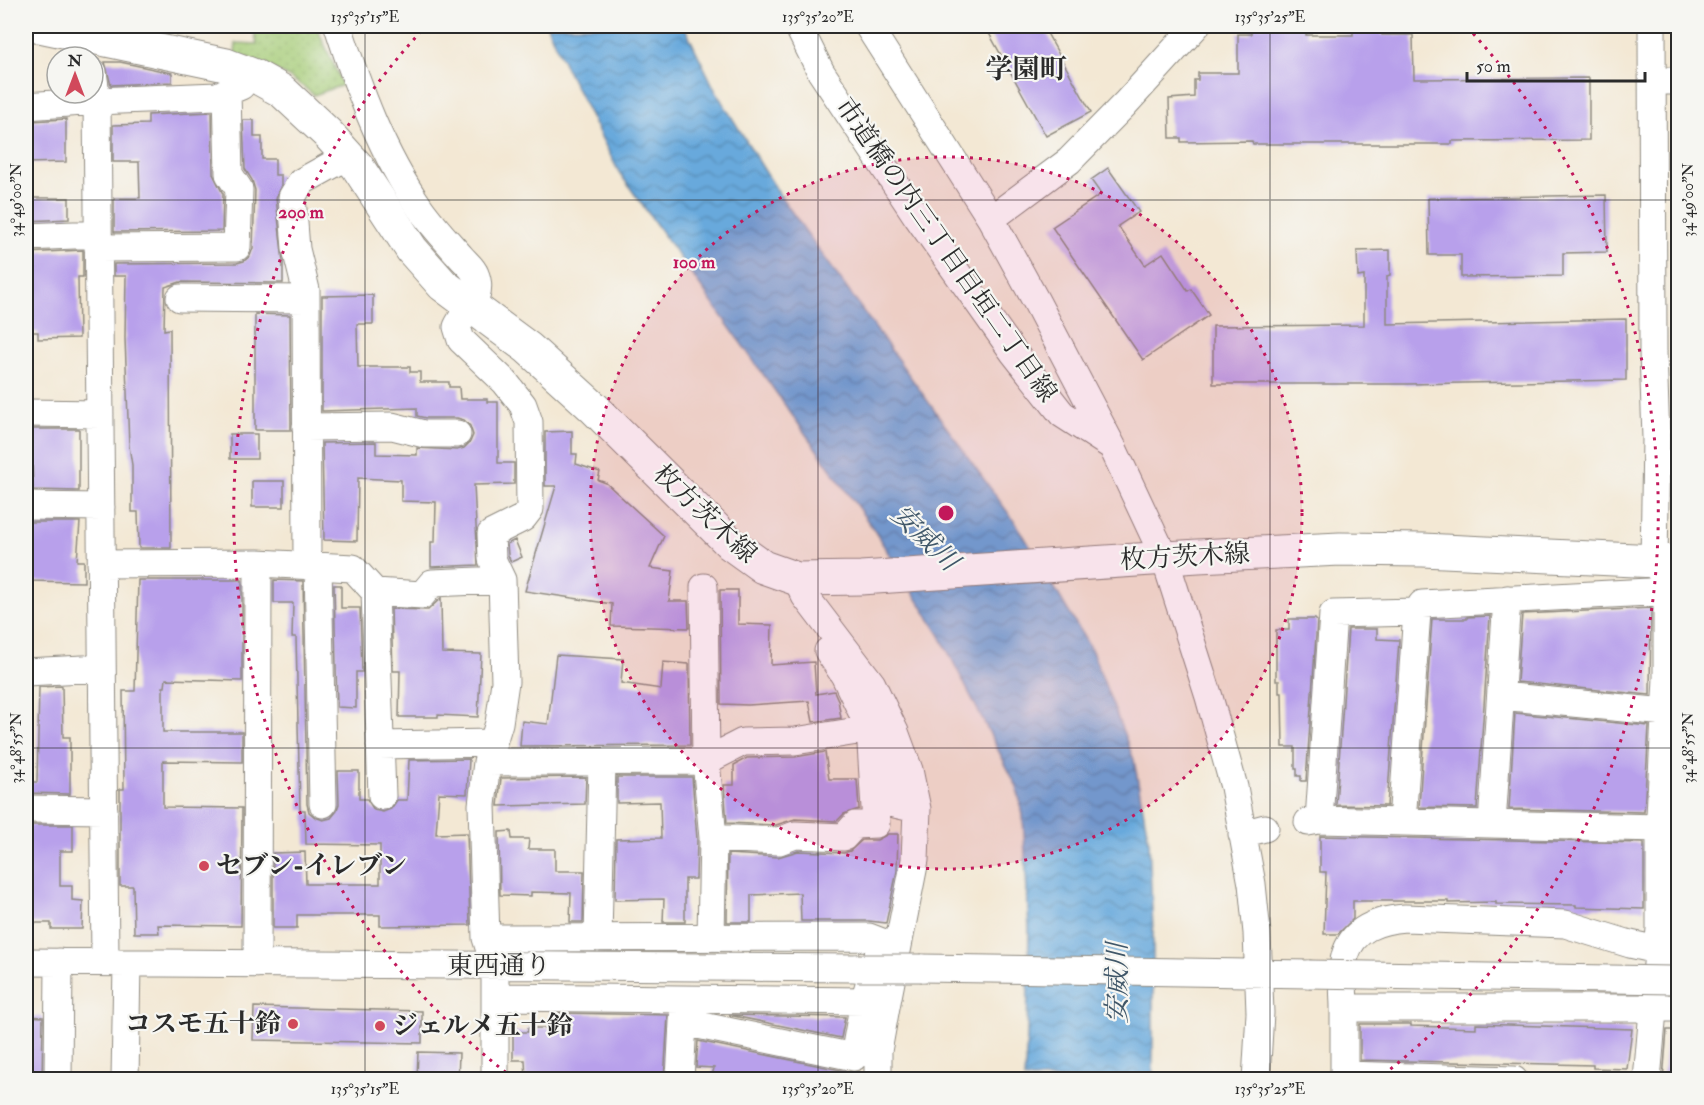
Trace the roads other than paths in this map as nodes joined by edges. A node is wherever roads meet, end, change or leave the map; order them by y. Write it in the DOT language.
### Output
graph roads {
  1 [pos="40,26"];
  2 [pos="338,26"];
  3 [pos="798,26"];
  4 [pos="868,26"];
  5 [pos="1196,26"];
  6 [pos="1652,26"];
  7 [pos="90,40"];
  8 [pos="255,76"];
  9 [pos="1666,81"];
  10 [pos="227,92"];
  11 [pos="105,101"];
  12 [pos="45,105"];
  13 [pos="97,105"];
  14 [pos="26,106"];
  15 [pos="348,156"];
  16 [pos="991,219"];
  17 [pos="26,237"];
  18 [pos="98,241"];
  19 [pos="180,298"];
  20 [pos="306,299"];
  21 [pos="472,306"];
  22 [pos="26,413"];
  23 [pos="100,414"];
  24 [pos="306,427"];
  25 [pos="457,434"];
  26 [pos="1112,446"];
  27 [pos="26,506"];
  28 [pos="101,507"];
  29 [pos="1150,559"];
  30 [pos="258,563"];
  31 [pos="101,564"];
  32 [pos="313,566"];
  33 [pos="1666,571"];
  34 [pos="502,580"];
  35 [pos="704,587"];
  36 [pos="804,590"];
  37 [pos="375,592"];
  38 [pos="1507,599"];
  39 [pos="1418,612"];
  40 [pos="102,668"];
  41 [pos="26,672"];
  42 [pos="1501,696"];
  43 [pos="1669,728"];
  44 [pos="870,729"];
  45 [pos="380,745"];
  46 [pos="489,753"];
  47 [pos="706,761"];
  48 [pos="602,762"];
  49 [pos="382,796"];
  50 [pos="323,804"];
  51 [pos="26,809"];
  52 [pos="917,809"];
  53 [pos="104,810"];
  54 [pos="1666,820"];
  55 [pos="1402,822"];
  56 [pos="1492,824"];
  57 [pos="713,838"];
  58 [pos="711,936"];
  59 [pos="486,938"];
  60 [pos="598,938"];
  61 [pos="1668,950"];
  62 [pos="26,962"];
  63 [pos="59,962"];
  64 [pos="116,962"];
  65 [pos="257,964"];
  66 [pos="495,966"];
  67 [pos="1247,973"];
  68 [pos="1675,980"];
  69 [pos="496,996"];
  70 [pos="875,1004"];
  71 [pos="1344,1008"];
  72 [pos="1665,1008"];
  73 [pos="684,1011"];
  74 [pos="1344,1077"];
  75 [pos="58,1080"];
  76 [pos="125,1080"];
  77 [pos="495,1080"];
  78 [pos="680,1080"];
  79 [pos="878,1080"];
  80 [pos="1256,1080"];
  81 [pos="1514,1080"];
  82 [pos="1647,1080"];
  1 -- 7 [label="main road, 枚方茨木線"];
  2 -- 21 [label="street"];
  3 -- 26 [label="street, 市道橋の内三丁目目垣二丁目線"];
  4 -- 16 [label="street"];
  5 -- 16 [label="street"];
  6 -- 9 [label="street"];
  7 -- 8 [label="main road, 枚方茨木線"];
  8 -- 10 [label="street"];
  8 -- 15 [label="main road, 枚方茨木線"];
  9 -- 33 [label="street"];
  10 -- 11 [label="street"];
  10 -- 18 [label="street"];
  12 -- 14 [label="street"];
  13 -- 18 [label="street"];
  15 -- 20 [label="street"];
  15 -- 21 [label="main road, 枚方茨木線"];
  16 -- 26 [label="street"];
  17 -- 18 [label="street"];
  18 -- 23 [label="street"];
  19 -- 20 [label="street"];
  20 -- 24 [label="street"];
  21 -- 34 [label="street"];
  21 -- 36 [label="main road, 枚方茨木線"];
  22 -- 23 [label="street"];
  23 -- 28 [label="street"];
  24 -- 25 [label="street"];
  24 -- 32 [label="street"];
  26 -- 29 [label="street"];
  27 -- 28 [label="street"];
  28 -- 31 [label="street"];
  29 -- 33 [label="main road, 枚方茨木線"];
  29 -- 36 [label="main road, 枚方茨木線"];
  29 -- 67 [label="street"];
  30 -- 31 [label="street"];
  30 -- 32 [label="street"];
  30 -- 65 [label="street"];
  31 -- 40 [label="street"];
  32 -- 37 [label="street"];
  32 -- 50 [label="street"];
  33 -- 38 [label="street"];
  33 -- 43 [label="street"];
  34 -- 37 [label="street"];
  34 -- 46 [label="street"];
  35 -- 47 [label="street"];
  36 -- 44 [label="street"];
  36 -- 52 [label="street"];
  37 -- 45 [label="street"];
  38 -- 39 [label="street"];
  38 -- 42 [label="street"];
  39 -- 55 [label="street"];
  39 -- 55 [label="street"];
  40 -- 41 [label="street"];
  40 -- 53 [label="street"];
  42 -- 43 [label="street"];
  42 -- 56 [label="street"];
  43 -- 54 [label="street"];
  44 -- 47 [label="street"];
  44 -- 52 [label="street"];
  44 -- 57 [label="street"];
  45 -- 46 [label="street"];
  45 -- 49 [label="street"];
  46 -- 48 [label="street"];
  46 -- 59 [label="street"];
  47 -- 48 [label="street"];
  47 -- 57 [label="street"];
  48 -- 60 [label="street"];
  51 -- 53 [label="street"];
  52 -- 70 [label="street"];
  53 -- 64 [label="street"];
  54 -- 56 [label="street"];
  54 -- 61 [label="street"];
  55 -- 56 [label="street"];
  57 -- 58 [label="street"];
  58 -- 60 [label="street"];
  58 -- 70 [label="street"];
  59 -- 60 [label="street"];
  59 -- 66 [label="street"];
  61 -- 71 [label="street"];
  61 -- 72 [label="street"];
  62 -- 63 [label="street, 東西通り"];
  63 -- 64 [label="street, 東西通り"];
  63 -- 75 [label="street"];
  64 -- 65 [label="street, 東西通り"];
  64 -- 76 [label="street"];
  65 -- 66 [label="street, 東西通り"];
  66 -- 67 [label="street, 東西通り, bridge"];
  66 -- 69 [label="street"];
  67 -- 68 [label="street, 東西通り, bridge"];
  67 -- 80 [label="street"];
  69 -- 73 [label="street"];
  69 -- 77 [label="street"];
  70 -- 73 [label="street"];
  70 -- 73 [label="street"];
  70 -- 79 [label="street"];
  71 -- 72 [label="street"];
  71 -- 74 [label="street"];
  72 -- 82 [label="street"];
  73 -- 78 [label="street"];
  74 -- 81 [label="street"];
}
